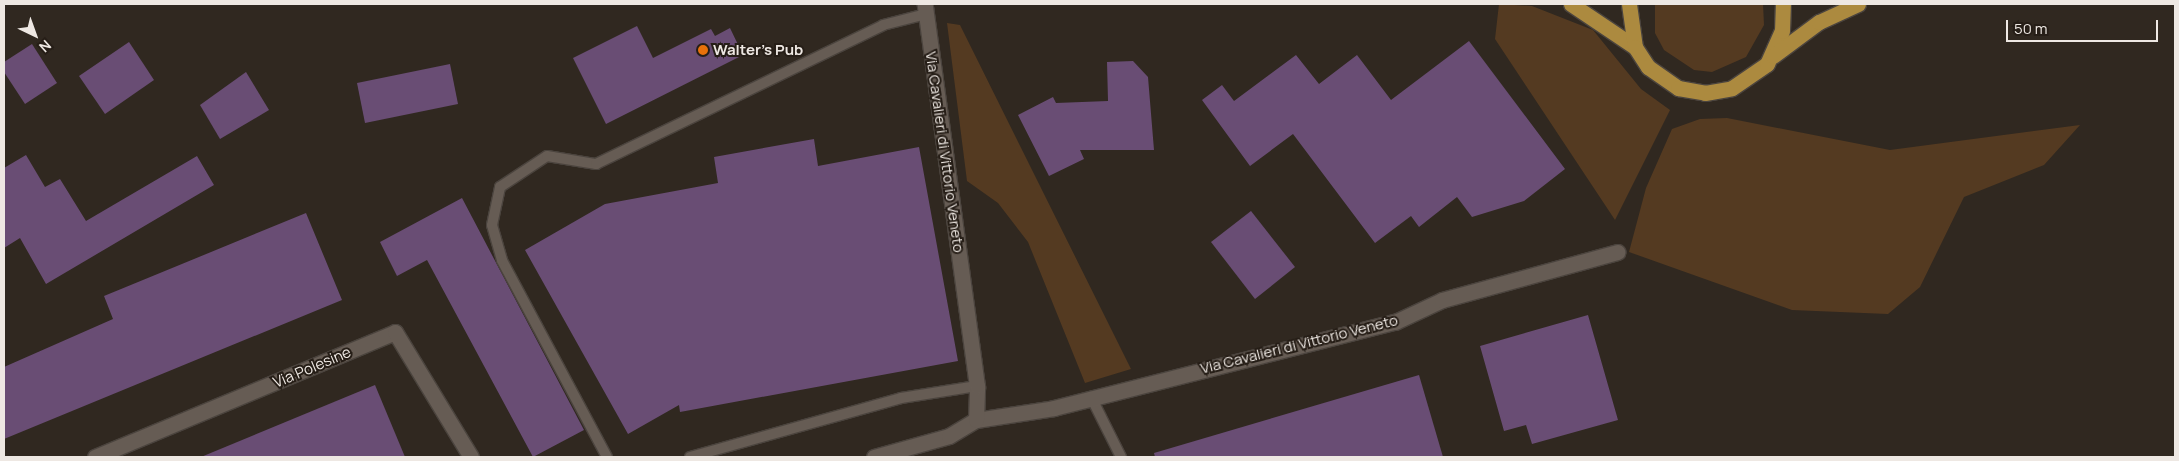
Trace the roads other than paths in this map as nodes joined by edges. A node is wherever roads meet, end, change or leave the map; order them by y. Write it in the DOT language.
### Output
graph roads {
  1 [pos="1571,4"];
  2 [pos="1629,4"];
  3 [pos="1783,4"];
  4 [pos="1858,4"];
  5 [pos="925,9"];
  6 [pos="1635,47"];
  7 [pos="1770,59"];
  8 [pos="1618,252"];
  9 [pos="977,386"];
  10 [pos="1091,396"];
  11 [pos="976,420"];
  12 [pos="95,457"];
  13 [pos="471,457"];
  14 [pos="607,457"];
  15 [pos="690,457"];
  16 [pos="874,457"];
  17 [pos="1121,457"];
  1 -- 6 [label="main road"];
  2 -- 6 [label="main road"];
  3 -- 7 [label="main road"];
  4 -- 7 [label="main road"];
  5 -- 9 [label="street, Via Cavalieri di Vittorio Veneto"];
  5 -- 14 [label="lane"];
  6 -- 7 [label="main road"];
  8 -- 10 [label="street, Via Cavalieri di Vittorio Veneto"];
  9 -- 11 [label="street, Via Cavalieri di Vittorio Veneto"];
  9 -- 15 [label="lane"];
  10 -- 11 [label="street, Via Cavalieri di Vittorio Veneto"];
  10 -- 17 [label="lane"];
  11 -- 16 [label="street, Via Cavalieri di Vittorio Veneto"];
  12 -- 13 [label="street, Via Polesine"];
}
